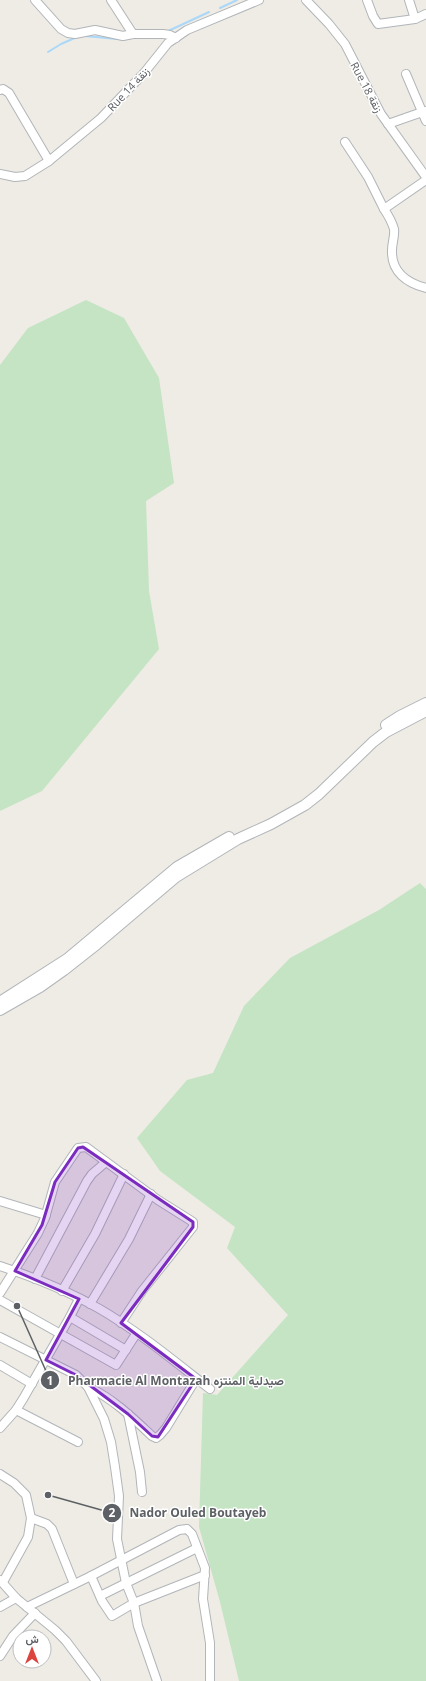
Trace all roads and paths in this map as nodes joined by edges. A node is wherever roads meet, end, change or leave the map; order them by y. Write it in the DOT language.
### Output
graph roads {
  1 [pos="36,0"];
  2 [pos="111,0"];
  3 [pos="259,0"];
  4 [pos="306,0"];
  5 [pos="367,0"];
  6 [pos="409,0"];
  7 [pos="426,14"];
  8 [pos="415,19"];
  9 [pos="133,34"];
  10 [pos="176,38"];
  11 [pos="406,74"];
  12 [pos="0,90"];
  13 [pos="424,112"];
  14 [pos="426,121"];
  15 [pos="388,124"];
  16 [pos="345,142"];
  17 [pos="50,161"];
  18 [pos="0,174"];
  19 [pos="426,177"];
  20 [pos="426,180"];
  21 [pos="384,209"];
  22 [pos="426,288"];
  23 [pos="426,703"];
  24 [pos="426,711"];
  25 [pos="0,1002"];
  26 [pos="0,1010"];
  27 [pos="106,1162"];
  28 [pos="124,1174"];
  29 [pos="151,1194"];
  30 [pos="0,1201"];
  31 [pos="46,1215"];
  32 [pos="0,1266"];
  33 [pos="15,1271"];
  34 [pos="34,1279"];
  35 [pos="62,1291"];
  36 [pos="0,1293"];
  37 [pos="79,1299"];
  38 [pos="0,1300"];
  39 [pos="90,1304"];
  40 [pos="70,1317"];
  41 [pos="121,1323"];
  42 [pos="60,1333"];
  43 [pos="136,1334"];
  44 [pos="0,1337"];
  45 [pos="126,1350"];
  46 [pos="46,1360"];
  47 [pos="0,1366"];
  48 [pos="196,1379"];
  49 [pos="32,1384"];
  50 [pos="88,1387"];
  51 [pos="210,1389"];
  52 [pos="16,1410"];
  53 [pos="128,1414"];
  54 [pos="0,1428"];
  55 [pos="78,1442"];
  56 [pos="0,1474"];
  57 [pos="142,1492"];
  58 [pos="31,1518"];
  59 [pos="197,1548"];
  60 [pos="122,1560"];
  61 [pos="91,1576"];
  62 [pos="205,1576"];
  63 [pos="2,1581"];
  64 [pos="126,1583"];
  65 [pos="74,1584"];
  66 [pos="100,1596"];
  67 [pos="16,1598"];
  68 [pos="134,1603"];
  69 [pos="27,1606"];
  70 [pos="0,1607"];
  71 [pos="35,1613"];
  72 [pos="1,1651"];
  73 [pos="96,1681"];
  74 [pos="157,1681"];
  75 [pos="210,1681"];
  1 -- 9 [label="street"];
  2 -- 9 [label="street"];
  3 -- 10 [label="street, Rue 14 زنقة"];
  4 -- 15 [label="street, Rue 18 زنقة"];
  5 -- 8 [label="street"];
  6 -- 8 [label="street"];
  7 -- 8 [label="street"];
  9 -- 10 [label="street"];
  10 -- 17 [label="street, Rue 14 زنقة"];
  11 -- 13 [label="street"];
  12 -- 17 [label="street"];
  13 -- 14 [label="street"];
  13 -- 15 [label="street"];
  15 -- 19 [label="street, Rue 18 زنقة"];
  16 -- 21 [label="street"];
  17 -- 18 [label="street, Rue 14 زنقة"];
  20 -- 21 [label="street"];
  21 -- 22 [label="street"];
  23 -- 25 [label="street"];
  24 -- 26 [label="street"];
  27 -- 28 [label="street"];
  27 -- 31 [label="street"];
  27 -- 34 [label="street"];
  28 -- 29 [label="street"];
  28 -- 35 [label="street"];
  29 -- 39 [label="street"];
  29 -- 41 [label="street"];
  30 -- 31 [label="street"];
  31 -- 33 [label="street"];
  32 -- 33 [label="street"];
  33 -- 34 [label="street"];
  33 -- 36 [label="street"];
  34 -- 35 [label="street"];
  35 -- 37 [label="street"];
  37 -- 39 [label="street"];
  37 -- 40 [label="street"];
  38 -- 42 [label="street"];
  39 -- 41 [label="street"];
  40 -- 42 [label="street"];
  40 -- 45 [label="street"];
  41 -- 43 [label="street"];
  42 -- 45 [label="street"];
  42 -- 46 [label="street"];
  43 -- 45 [label="street"];
  43 -- 48 [label="street"];
  44 -- 46 [label="street"];
  46 -- 49 [label="street"];
  46 -- 50 [label="street"];
  47 -- 49 [label="street"];
  48 -- 51 [label="street"];
  48 -- 53 [label="street"];
  49 -- 52 [label="street"];
  50 -- 53 [label="street"];
  50 -- 60 [label="street"];
  52 -- 54 [label="street"];
  52 -- 55 [label="street"];
  53 -- 57 [label="street"];
  56 -- 58 [label="street"];
  58 -- 63 [label="street"];
  58 -- 65 [label="street"];
  59 -- 60 [label="street"];
  59 -- 62 [label="street"];
  59 -- 64 [label="street"];
  60 -- 61 [label="street"];
  60 -- 64 [label="street"];
  61 -- 65 [label="street"];
  61 -- 66 [label="street"];
  62 -- 68 [label="street"];
  62 -- 75 [label="street"];
  63 -- 67 [label="street"];
  64 -- 66 [label="street"];
  64 -- 68 [label="street"];
  65 -- 69 [label="street"];
  66 -- 68 [label="street"];
  67 -- 69 [label="street"];
  67 -- 70 [label="street"];
  68 -- 74 [label="street"];
  69 -- 71 [label="street"];
  71 -- 72 [label="street"];
  71 -- 73 [label="street"];
}
